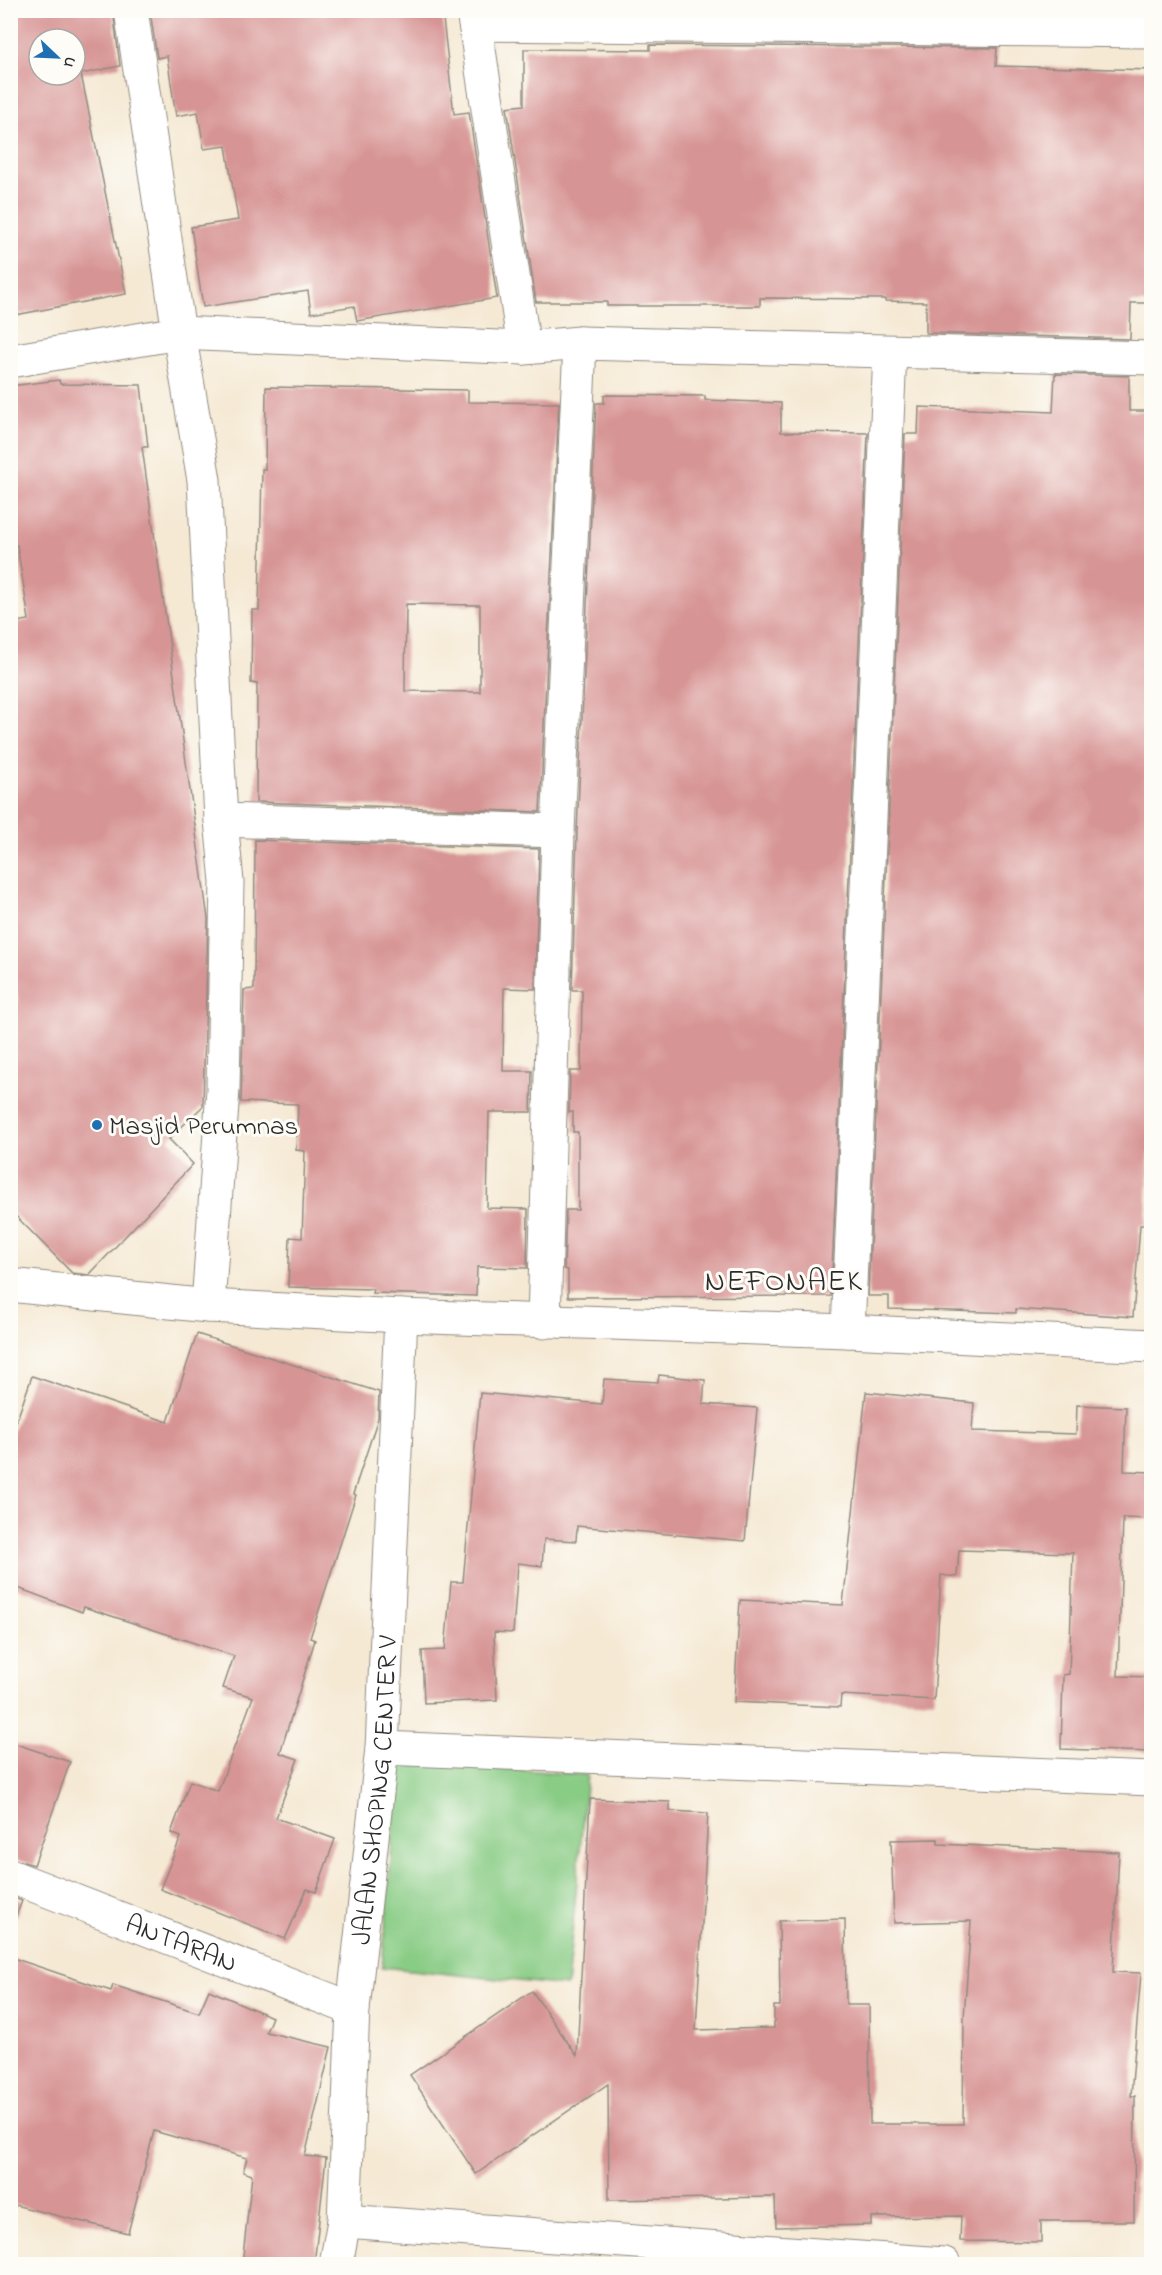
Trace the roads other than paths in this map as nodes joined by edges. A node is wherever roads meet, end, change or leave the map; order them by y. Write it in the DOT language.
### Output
graph roads {
  1 [pos="131,10"];
  2 [pos="474,17"];
  3 [pos="1152,31"];
  4 [pos="179,333"];
  5 [pos="580,343"];
  6 [pos="524,348"];
  7 [pos="890,352"];
  8 [pos="1152,358"];
  9 [pos="10,361"];
  10 [pos="221,820"];
  11 [pos="558,831"];
  12 [pos="10,1285"];
  13 [pos="208,1306"];
  14 [pos="401,1316"];
  15 [pos="544,1322"];
  16 [pos="848,1331"];
  17 [pos="1152,1346"];
  18 [pos="382,1748"];
  19 [pos="1152,1779"];
  20 [pos="10,1876"];
  21 [pos="353,2008"];
  22 [pos="344,2221"];
  23 [pos="336,2265"];
  24 [pos="944,2265"];
  1 -- 4 [label="street"];
  2 -- 3 [label="street"];
  2 -- 6 [label="street"];
  4 -- 6 [label="street"];
  4 -- 9 [label="street"];
  4 -- 10 [label="street"];
  5 -- 6 [label="street"];
  5 -- 7 [label="street"];
  5 -- 11 [label="street"];
  7 -- 8 [label="street"];
  7 -- 16 [label="street"];
  10 -- 11 [label="street"];
  10 -- 13 [label="street"];
  11 -- 15 [label="street"];
  12 -- 13 [label="street"];
  13 -- 14 [label="street"];
  14 -- 15 [label="street"];
  14 -- 18 [label="street, JALAN SHOPING CENTER V"];
  15 -- 16 [label="street"];
  16 -- 17 [label="street"];
  18 -- 19 [label="street"];
  18 -- 21 [label="street, JALAN SHOPING CENTER V"];
  20 -- 21 [label="street, ANTARAN"];
  21 -- 22 [label="street, JALAN SHOPING CENTER V"];
  22 -- 23 [label="street, JALAN SHOPING CENTER V"];
  22 -- 24 [label="street"];
}
